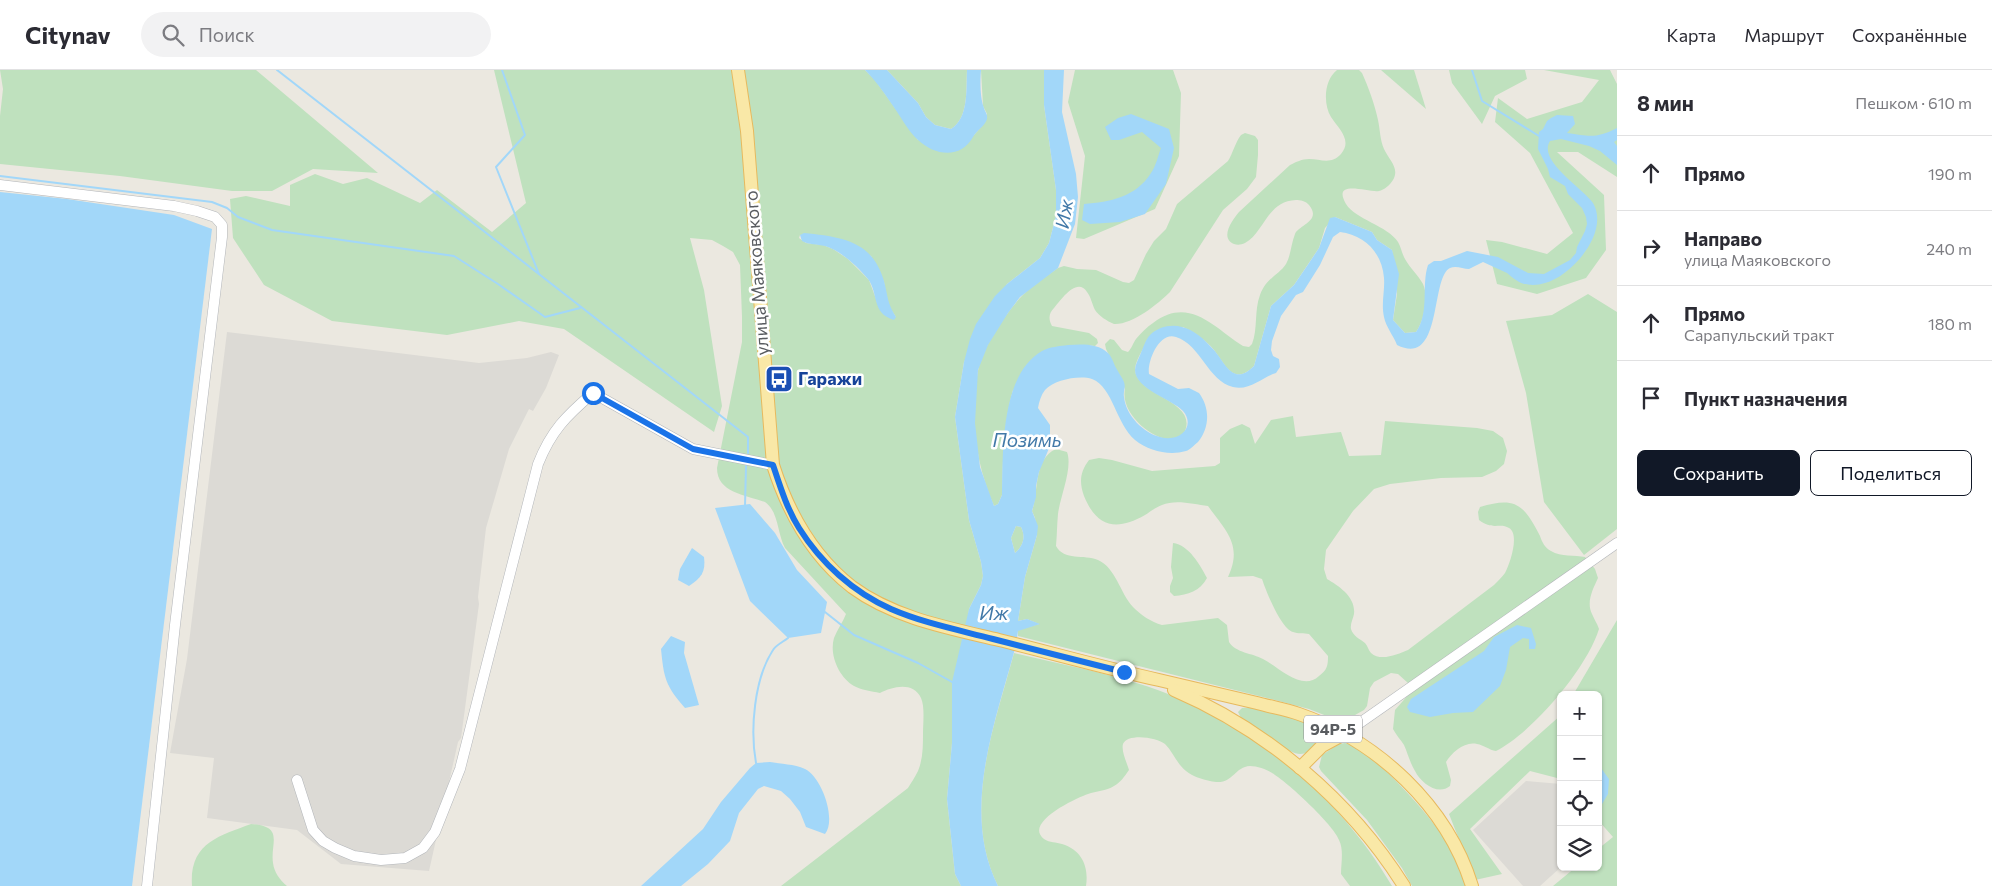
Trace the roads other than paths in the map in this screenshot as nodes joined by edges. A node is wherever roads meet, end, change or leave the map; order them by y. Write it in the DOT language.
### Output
graph roads {
  1 [pos="738,70"];
  2 [pos="0,185"];
  3 [pos="773,465"];
  4 [pos="1617,543"];
  5 [pos="1124,672"];
  6 [pos="1344,734"];
  7 [pos="1300,768"];
  8 [pos="297,780"];
  9 [pos="147,886"];
  10 [pos="1404,886"];
  11 [pos="1472,886"];
  1 -- 3 [label="main road, улица Маяковского / 94Р-5"];
  2 -- 9 [label="street"];
  3 -- 5 [label="main road, улица Маяковского / 94Р-5"];
  3 -- 8 [label="street"];
  4 -- 6 [label="street"];
  5 -- 6 [label="main road, 94Р-5"];
  5 -- 7 [label="main road, 94Р-5"];
  6 -- 7 [label="main road"];
  6 -- 11 [label="main road, 94Р-5"];
  7 -- 10 [label="main road, 94Р-5"];
}
